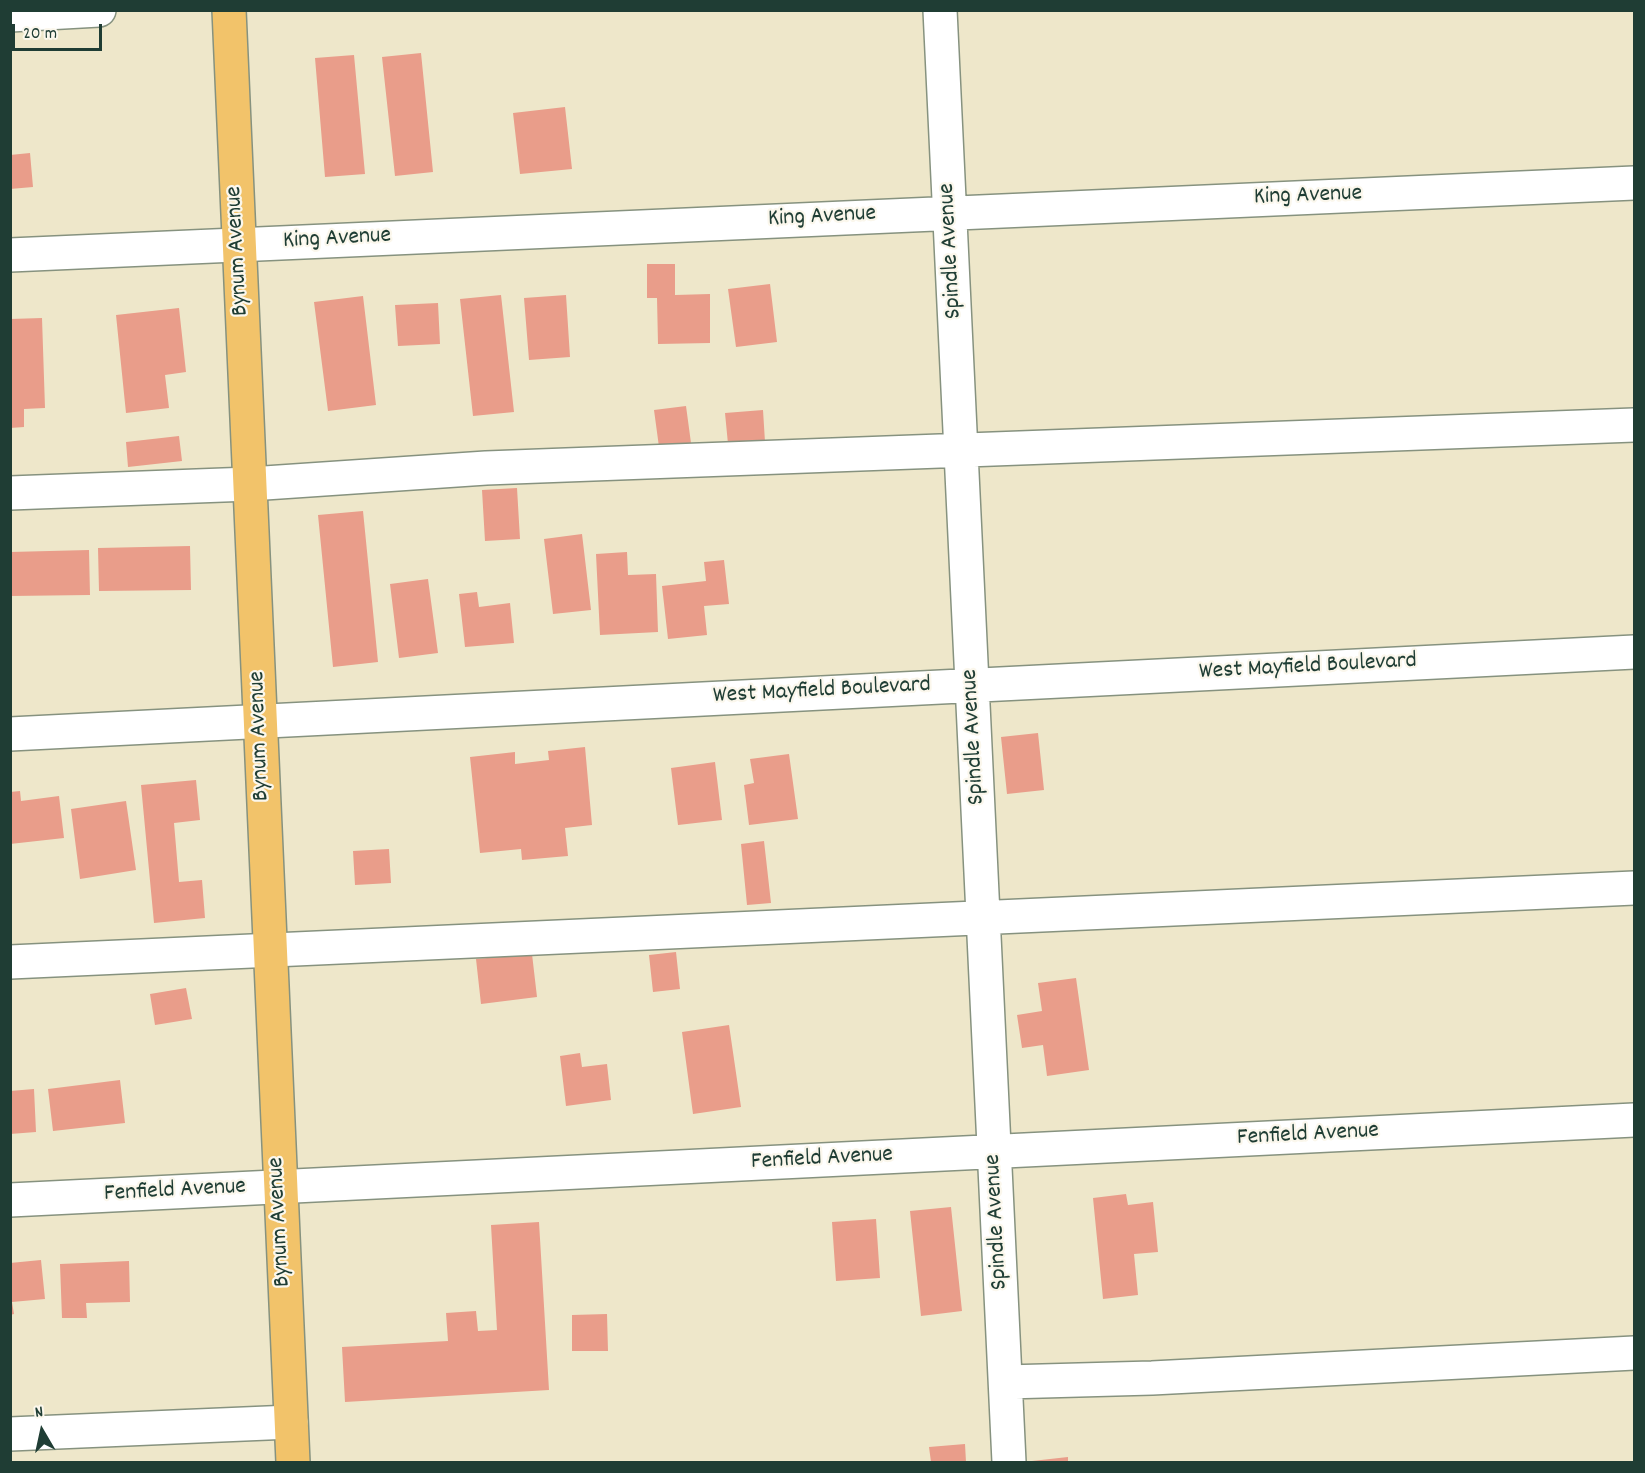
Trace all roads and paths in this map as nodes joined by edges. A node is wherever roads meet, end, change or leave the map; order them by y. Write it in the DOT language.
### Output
graph roads {
  1 [pos="99,10"];
  2 [pos="229,10"];
  3 [pos="940,10"];
  4 [pos="10,15"];
  5 [pos="1635,183"];
  6 [pos="950,212"];
  7 [pos="239,245"];
  8 [pos="10,255"];
  9 [pos="1635,425"];
  10 [pos="961,448"];
  11 [pos="250,484"];
  12 [pos="10,493"];
  13 [pos="1635,652"];
  14 [pos="972,685"];
  15 [pos="261,722"];
  16 [pos="10,734"];
  17 [pos="1635,888"];
  18 [pos="983,919"];
  19 [pos="270,950"];
  20 [pos="10,962"];
  21 [pos="1635,1120"];
  22 [pos="994,1151"];
  23 [pos="279,1186"];
  24 [pos="10,1200"];
  25 [pos="1635,1353"];
  26 [pos="1006,1382"];
  27 [pos="291,1422"];
  28 [pos="10,1434"];
  29 [pos="292,1462"];
  30 [pos="1009,1462"];
  1 -- 4 [label="street"];
  2 -- 7 [label="main road, Bynum Avenue"];
  3 -- 6 [label="street, Spindle Avenue"];
  5 -- 6 [label="street, King Avenue"];
  6 -- 7 [label="street, King Avenue"];
  6 -- 10 [label="street, Spindle Avenue"];
  7 -- 8 [label="street, King Avenue"];
  7 -- 11 [label="main road, Bynum Avenue"];
  9 -- 10 [label="street"];
  10 -- 11 [label="street"];
  10 -- 14 [label="street, Spindle Avenue"];
  11 -- 12 [label="street"];
  11 -- 15 [label="main road, Bynum Avenue"];
  13 -- 14 [label="street, West Mayfield Boulevard"];
  14 -- 15 [label="street, West Mayfield Boulevard"];
  14 -- 18 [label="street, Spindle Avenue"];
  15 -- 16 [label="street, West Mayfield Boulevard"];
  15 -- 19 [label="main road, Bynum Avenue"];
  17 -- 18 [label="street"];
  18 -- 19 [label="street"];
  18 -- 22 [label="street, Spindle Avenue"];
  19 -- 20 [label="street"];
  19 -- 23 [label="main road, Bynum Avenue"];
  21 -- 22 [label="street, Fenfield Avenue"];
  22 -- 23 [label="street, Fenfield Avenue"];
  22 -- 26 [label="street, Spindle Avenue"];
  23 -- 24 [label="street, Fenfield Avenue"];
  23 -- 27 [label="main road, Bynum Avenue"];
  25 -- 26 [label="street"];
  26 -- 30 [label="street, Spindle Avenue"];
  27 -- 28 [label="street"];
  27 -- 29 [label="main road, Bynum Avenue"];
}
